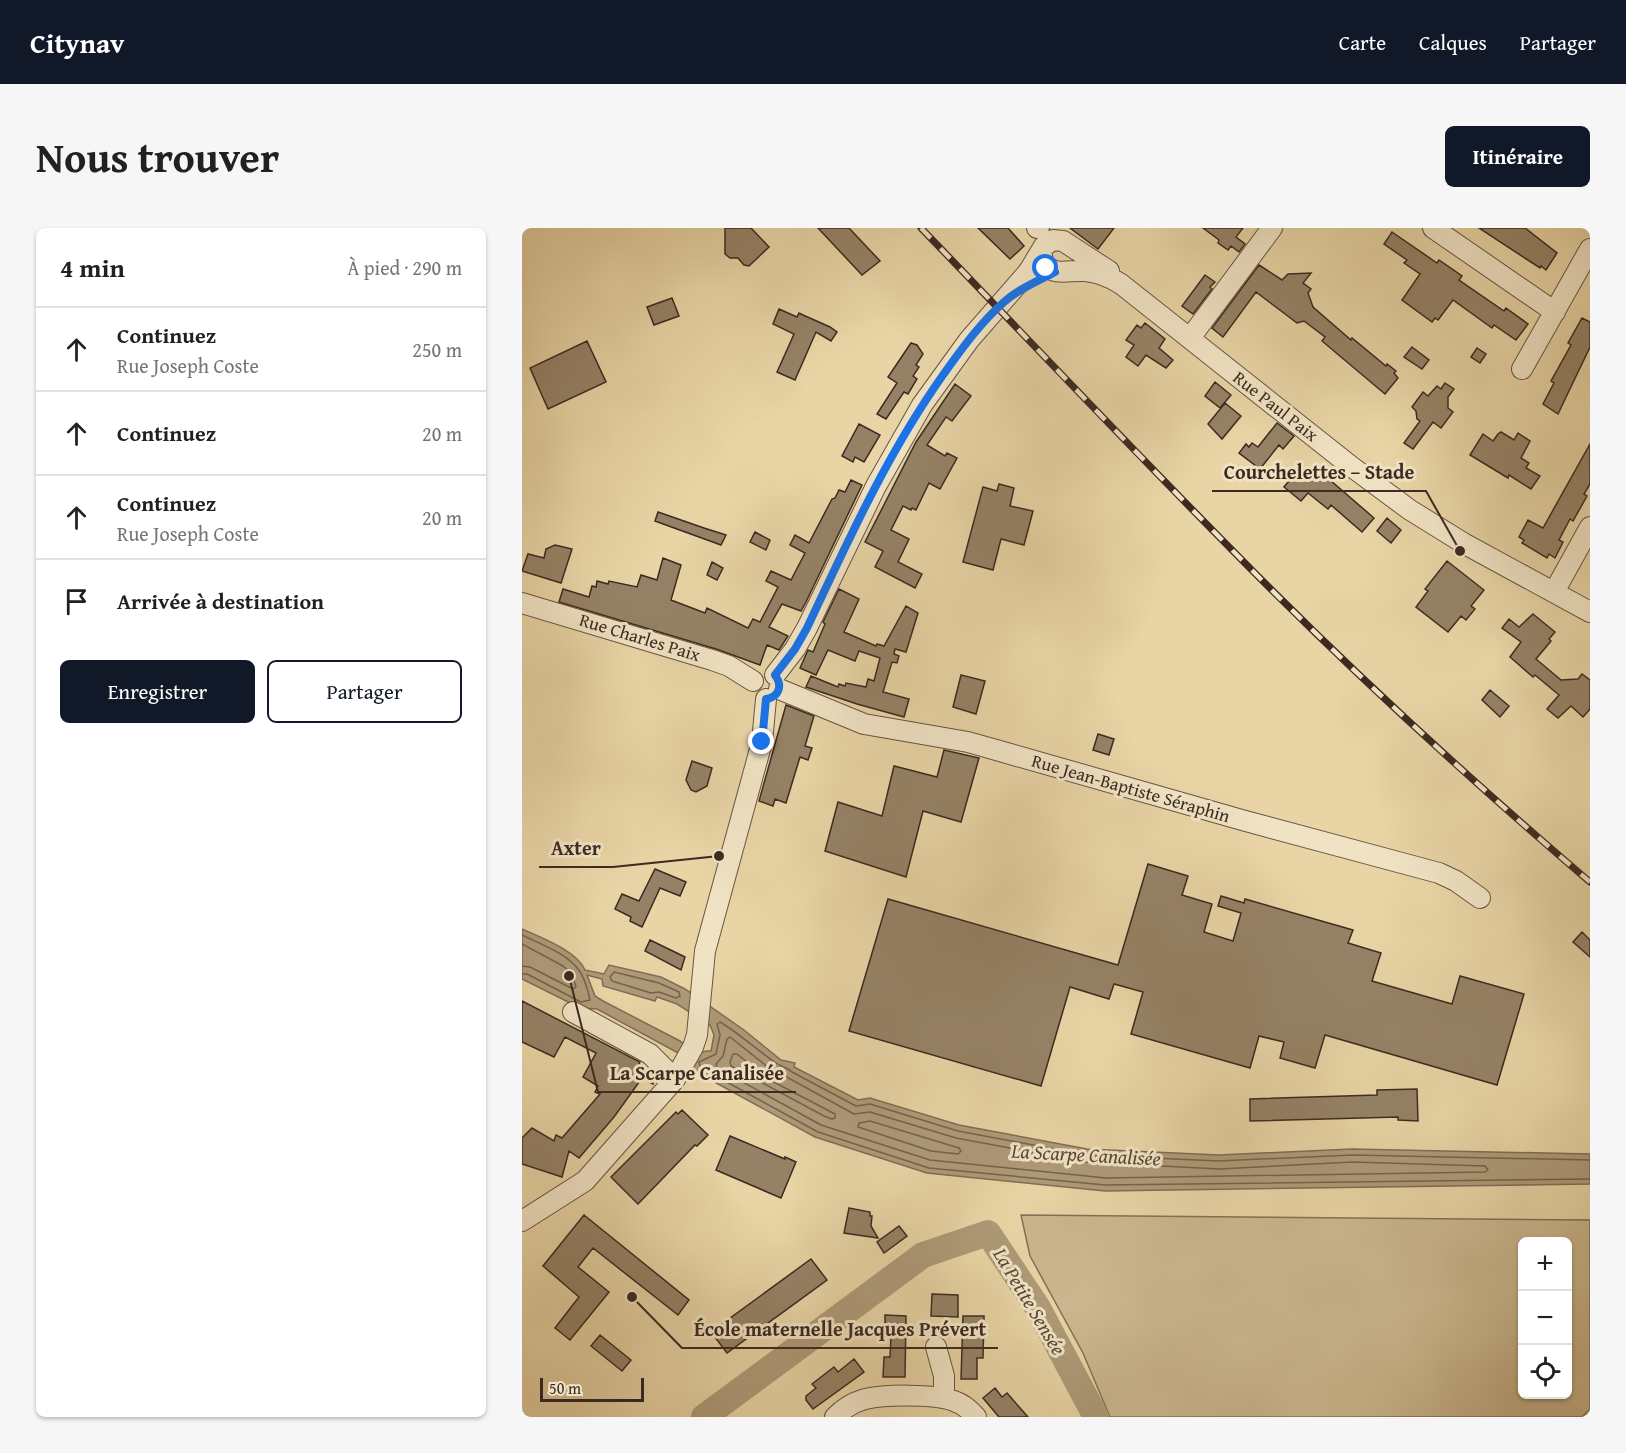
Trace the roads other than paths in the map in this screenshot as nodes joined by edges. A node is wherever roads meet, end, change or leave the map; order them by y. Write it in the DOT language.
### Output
graph roads {
  1 [pos="1039,228"];
  2 [pos="1272,228"];
  3 [pos="1433,228"];
  4 [pos="1061,239"];
  5 [pos="1590,249"];
  6 [pos="1042,251"];
  7 [pos="1060,271"];
  8 [pos="1121,284"];
  9 [pos="1006,300"];
  10 [pos="1555,312"];
  11 [pos="1190,339"];
  12 [pos="1522,369"];
  13 [pos="1590,527"];
  14 [pos="1554,592"];
  15 [pos="522,603"];
  16 [pos="1590,612"];
  17 [pos="773,688"];
  18 [pos="1480,898"];
  19 [pos="573,1012"];
  20 [pos="677,1074"];
  21 [pos="523,1219"];
  22 [pos="936,1347"];
  23 [pos="944,1398"];
  24 [pos="835,1417"];
  25 [pos="976,1417"];
  1 -- 6 [label="street"];
  2 -- 11 [label="street"];
  3 -- 10 [label="street"];
  4 -- 6 [label="street"];
  4 -- 7 [label="street"];
  4 -- 8 [label="street, Rue Paul Paix"];
  5 -- 10 [label="street"];
  6 -- 7 [label="street"];
  6 -- 9 [label="street"];
  7 -- 8 [label="street, Rue Paul Paix"];
  7 -- 9 [label="street"];
  8 -- 11 [label="street, Rue Paul Paix"];
  9 -- 17 [label="street"];
  10 -- 12 [label="street"];
  11 -- 14 [label="street, Rue Paul Paix"];
  13 -- 14 [label="street"];
  14 -- 16 [label="street, Rue Paul Paix"];
  15 -- 17 [label="street, Rue Charles Paix"];
  17 -- 18 [label="street, Rue Jean-Baptiste Séraphin"];
  17 -- 20 [label="street"];
  19 -- 20 [label="street"];
  20 -- 21 [label="street"];
  22 -- 23 [label="street"];
  23 -- 24 [label="street"];
  23 -- 25 [label="street"];
}
